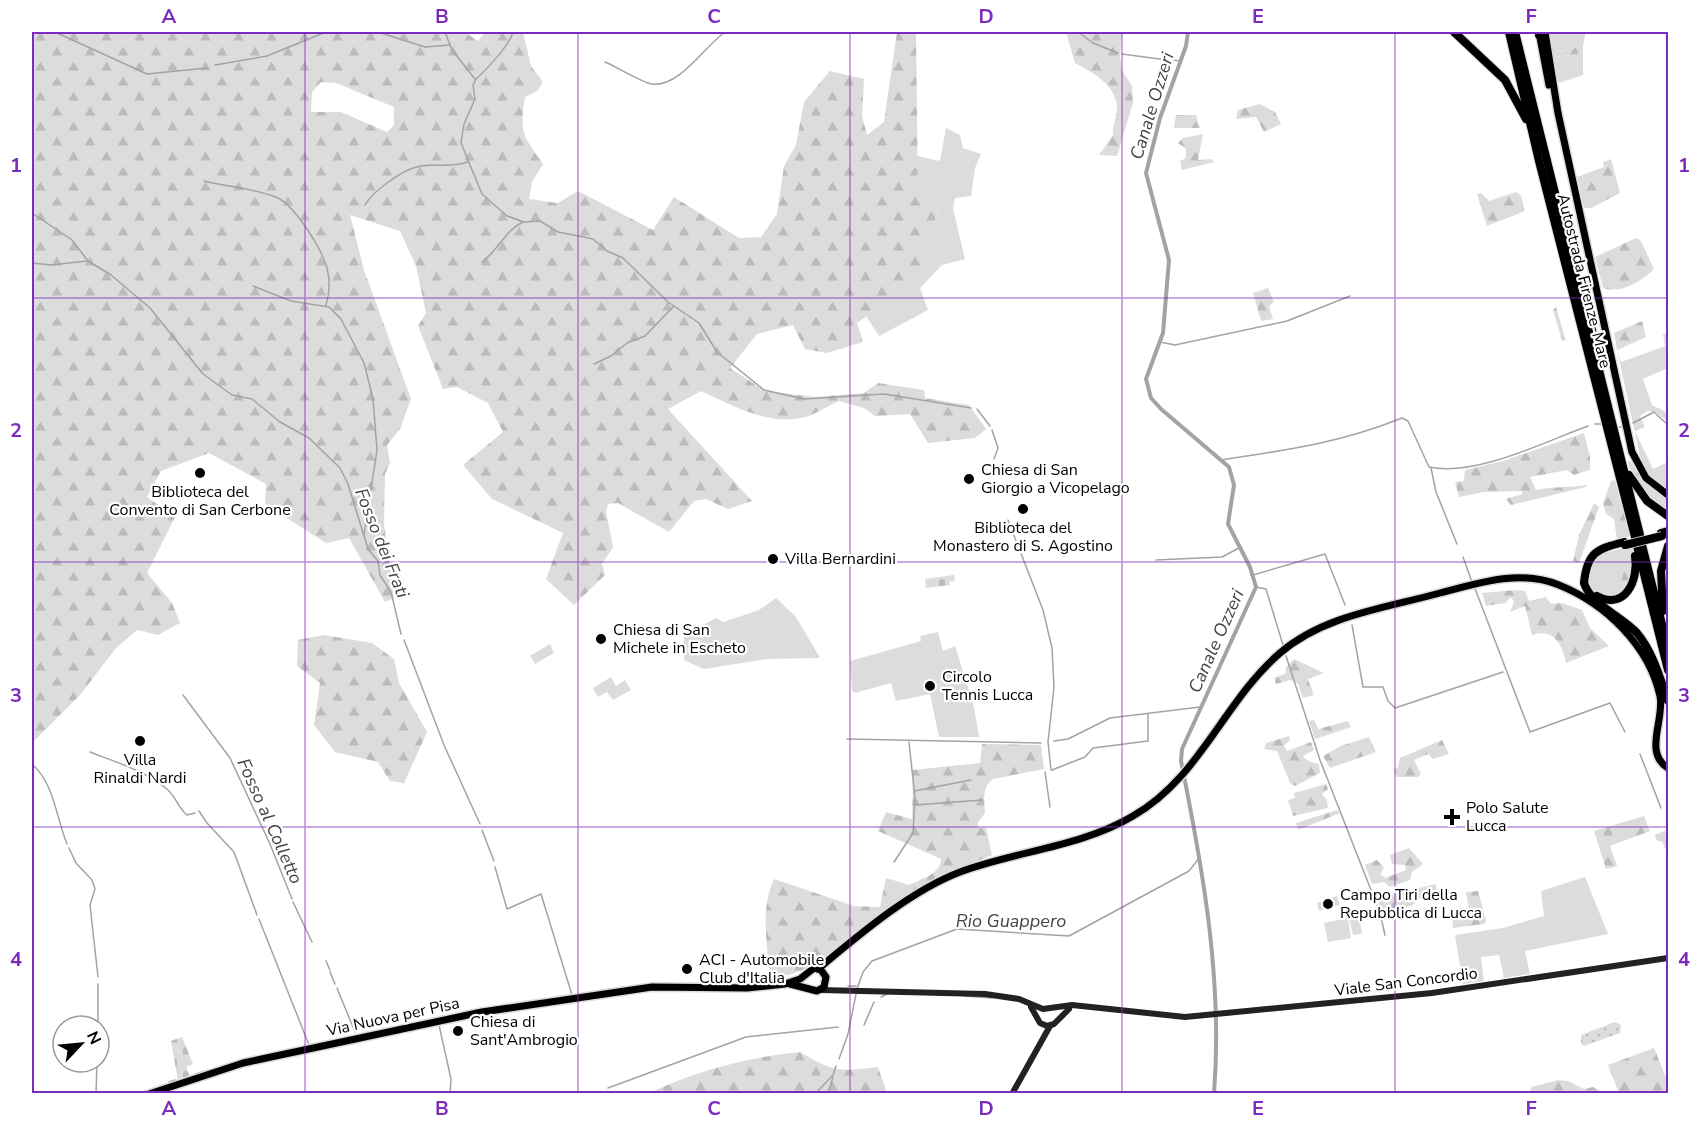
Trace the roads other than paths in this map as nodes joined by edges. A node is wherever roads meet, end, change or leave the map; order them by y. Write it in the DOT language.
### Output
graph roads {
  1 [pos="1454,32"];
  2 [pos="1509,32"];
  3 [pos="1517,32"];
  4 [pos="1541,32"];
  5 [pos="1539,161"];
  6 [pos="1611,419"];
  7 [pos="1668,495"];
  8 [pos="1668,516"];
  9 [pos="1665,534"];
  10 [pos="1638,546"];
  11 [pos="1668,546"];
  12 [pos="1584,574"];
  13 [pos="1666,639"];
  14 [pos="1668,648"];
  15 [pos="1668,670"];
  16 [pos="1668,700"];
  17 [pos="1668,768"];
  18 [pos="833,957"];
  19 [pos="1668,958"];
  20 [pos="818,969"];
  21 [pos="804,976"];
  22 [pos="826,977"];
  23 [pos="790,984"];
  24 [pos="807,987"];
  25 [pos="840,989"];
  26 [pos="819,990"];
  27 [pos="1029,1004"];
  28 [pos="1082,1006"];
  29 [pos="1043,1009"];
  30 [pos="1052,1009"];
  31 [pos="1057,1019"];
  32 [pos="1040,1021"];
  33 [pos="1050,1026"];
  34 [pos="1038,1043"];
  35 [pos="149,1094"];
  36 [pos="1012,1094"];
  1 -- 5 [label="highway"];
  2 -- 5 [label="highway, Autostrada Firenze-Mare"];
  3 -- 6 [label="highway, Autostrada Firenze-Mare"];
  4 -- 7 [label="main road"];
  5 -- 6 [label="highway, Autostrada Firenze-Mare"];
  6 -- 8 [label="highway"];
  9 -- 12 [label="highway, bridge"];
  10 -- 12 [label="highway"];
  10 -- 13 [label="highway"];
  10 -- 15 [label="highway"];
  11 -- 13 [label="highway"];
  12 -- 16 [label="highway"];
  13 -- 14 [label="highway"];
  17 -- 18 [label="main road"];
  18 -- 20 [label="main road"];
  18 -- 22 [label="main road"];
  19 -- 28 [label="main road, Viale San Concordio"];
  20 -- 21 [label="main road"];
  20 -- 22 [label="main road"];
  21 -- 23 [label="main road"];
  21 -- 24 [label="main road"];
  22 -- 25 [label="main road"];
  22 -- 26 [label="main road"];
  23 -- 24 [label="main road"];
  23 -- 35 [label="main road, Via Nuova per Pisa"];
  24 -- 26 [label="main road"];
  25 -- 26 [label="main road"];
  25 -- 27 [label="main road"];
  27 -- 29 [label="main road"];
  27 -- 32 [label="main road"];
  28 -- 30 [label="main road"];
  28 -- 31 [label="main road"];
  29 -- 30 [label="main road"];
  29 -- 32 [label="main road"];
  30 -- 31 [label="main road"];
  31 -- 33 [label="main road"];
  32 -- 33 [label="main road"];
  32 -- 34 [label="main road"];
  33 -- 34 [label="main road"];
  34 -- 36 [label="main road"];
}
